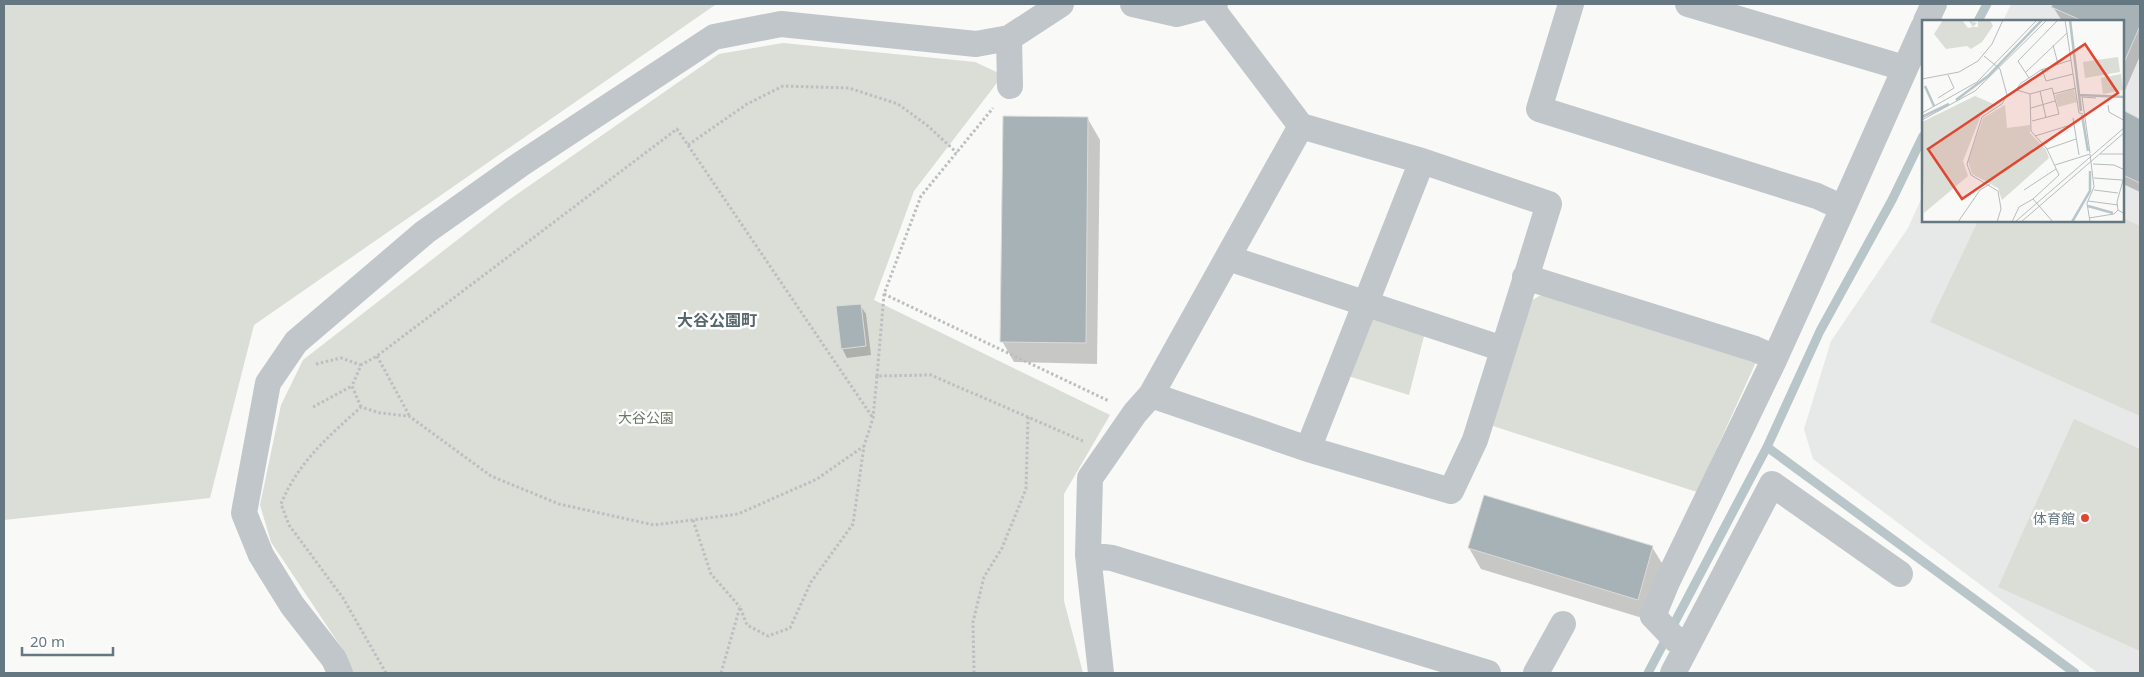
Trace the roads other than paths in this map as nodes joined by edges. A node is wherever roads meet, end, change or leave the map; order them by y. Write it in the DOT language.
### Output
graph roads {
  1 [pos="1061,4"];
  2 [pos="1134,4"];
  3 [pos="1571,4"];
  4 [pos="1688,4"];
  5 [pos="1934,4"];
  6 [pos="1212,5"];
  7 [pos="1758,14"];
  8 [pos="1926,20"];
  9 [pos="1922,30"];
  10 [pos="1009,38"];
  11 [pos="1904,68"];
  12 [pos="1010,86"];
  13 [pos="1301,126"];
  14 [pos="1422,161"];
  15 [pos="1843,208"];
  16 [pos="1228,258"];
  17 [pos="1525,277"];
  18 [pos="1366,304"];
  19 [pos="1503,349"];
  20 [pos="1775,358"];
  21 [pos="1143,404"];
  22 [pos="1308,449"];
  23 [pos="1088,556"];
  24 [pos="1900,574"];
  25 [pos="1563,624"];
  26 [pos="1675,638"];
  27 [pos="340,673"];
  28 [pos="1101,673"];
  29 [pos="1488,673"];
  30 [pos="1536,673"];
  31 [pos="1673,673"];
  1 -- 10 [label="street"];
  2 -- 6 [label="street"];
  3 -- 15 [label="street"];
  4 -- 7 [label="street"];
  5 -- 8 [label="street"];
  6 -- 13 [label="street"];
  7 -- 11 [label="street"];
  9 -- 11 [label="street"];
  10 -- 12 [label="street"];
  10 -- 27 [label="street"];
  11 -- 15 [label="street"];
  13 -- 14 [label="street"];
  13 -- 16 [label="street"];
  14 -- 17 [label="street"];
  14 -- 18 [label="street"];
  15 -- 20 [label="street"];
  16 -- 18 [label="street"];
  16 -- 21 [label="street"];
  17 -- 19 [label="street"];
  17 -- 20 [label="street"];
  18 -- 19 [label="street"];
  18 -- 22 [label="street"];
  19 -- 22 [label="street"];
  20 -- 26 [label="street"];
  21 -- 22 [label="street"];
  21 -- 23 [label="street"];
  23 -- 28 [label="street"];
  23 -- 29 [label="street"];
  24 -- 26 [label="street"];
  25 -- 30 [label="street"];
  26 -- 31 [label="street"];
}
